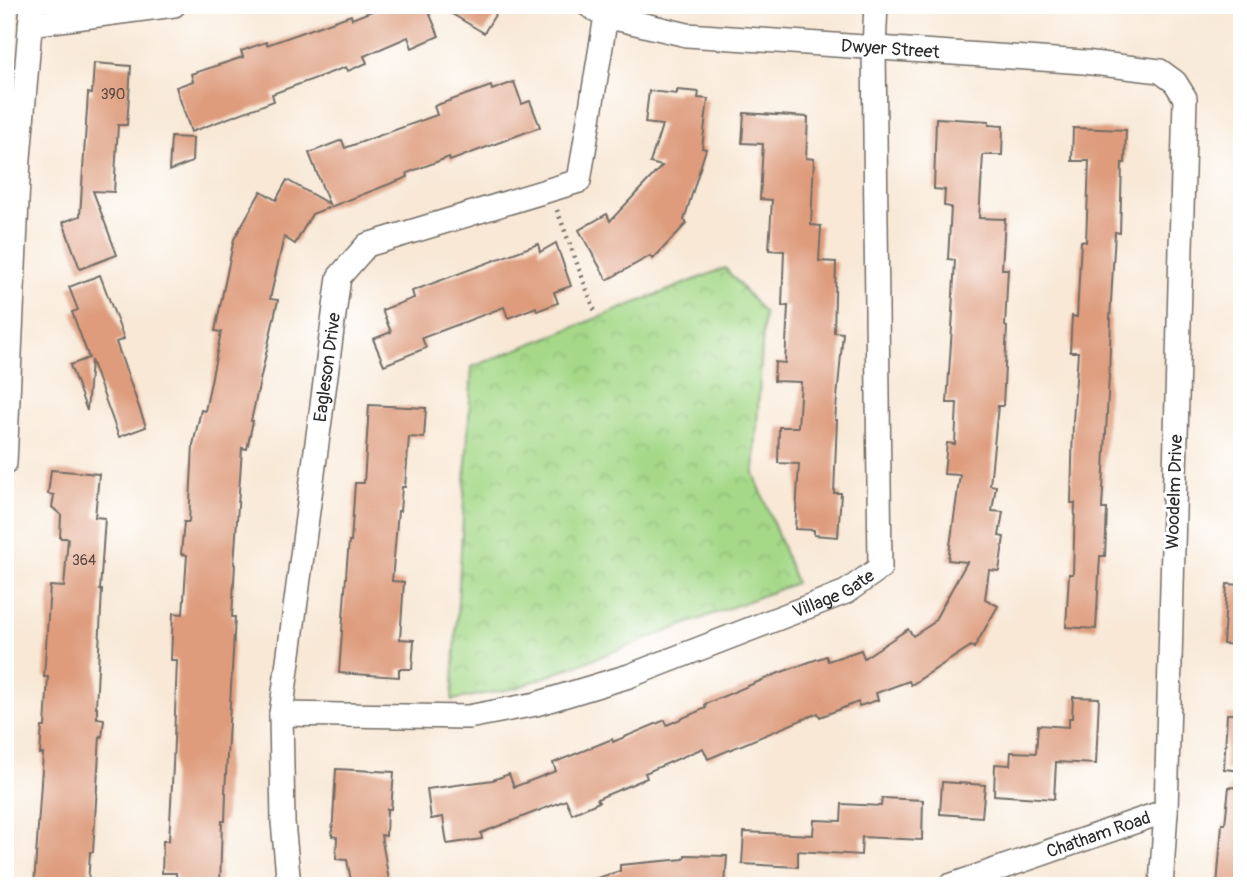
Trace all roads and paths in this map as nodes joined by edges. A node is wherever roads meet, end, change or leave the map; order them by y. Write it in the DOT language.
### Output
graph roads {
  1 [pos="174,5"];
  2 [pos="876,5"];
  3 [pos="597,10"];
  4 [pos="31,15"];
  5 [pos="874,47"];
  6 [pos="1185,98"];
  7 [pos="12,161"];
  8 [pos="550,190"];
  9 [pos="596,314"];
  10 [pos="5,463"];
  11 [pos="281,714"];
  12 [pos="1166,811"];
  13 [pos="289,886"];
  14 [pos="949,886"];
  15 [pos="1161,886"];
  1 -- 4 [label="street"];
  2 -- 5 [label="street"];
  3 -- 5 [label="street, Dwyer Street"];
  3 -- 8 [label="street, Eagleson Drive"];
  4 -- 7 [label="street"];
  5 -- 6 [label="street, Dwyer Street"];
  5 -- 11 [label="street, Village Gate"];
  6 -- 12 [label="street, Woodelm Drive"];
  7 -- 10 [label="street"];
  8 -- 9 [label="path"];
  8 -- 11 [label="street, Eagleson Drive"];
  11 -- 13 [label="street, Eagleson Drive"];
  12 -- 14 [label="street, Chatham Road"];
  12 -- 15 [label="street, Woodelm Drive"];
}
